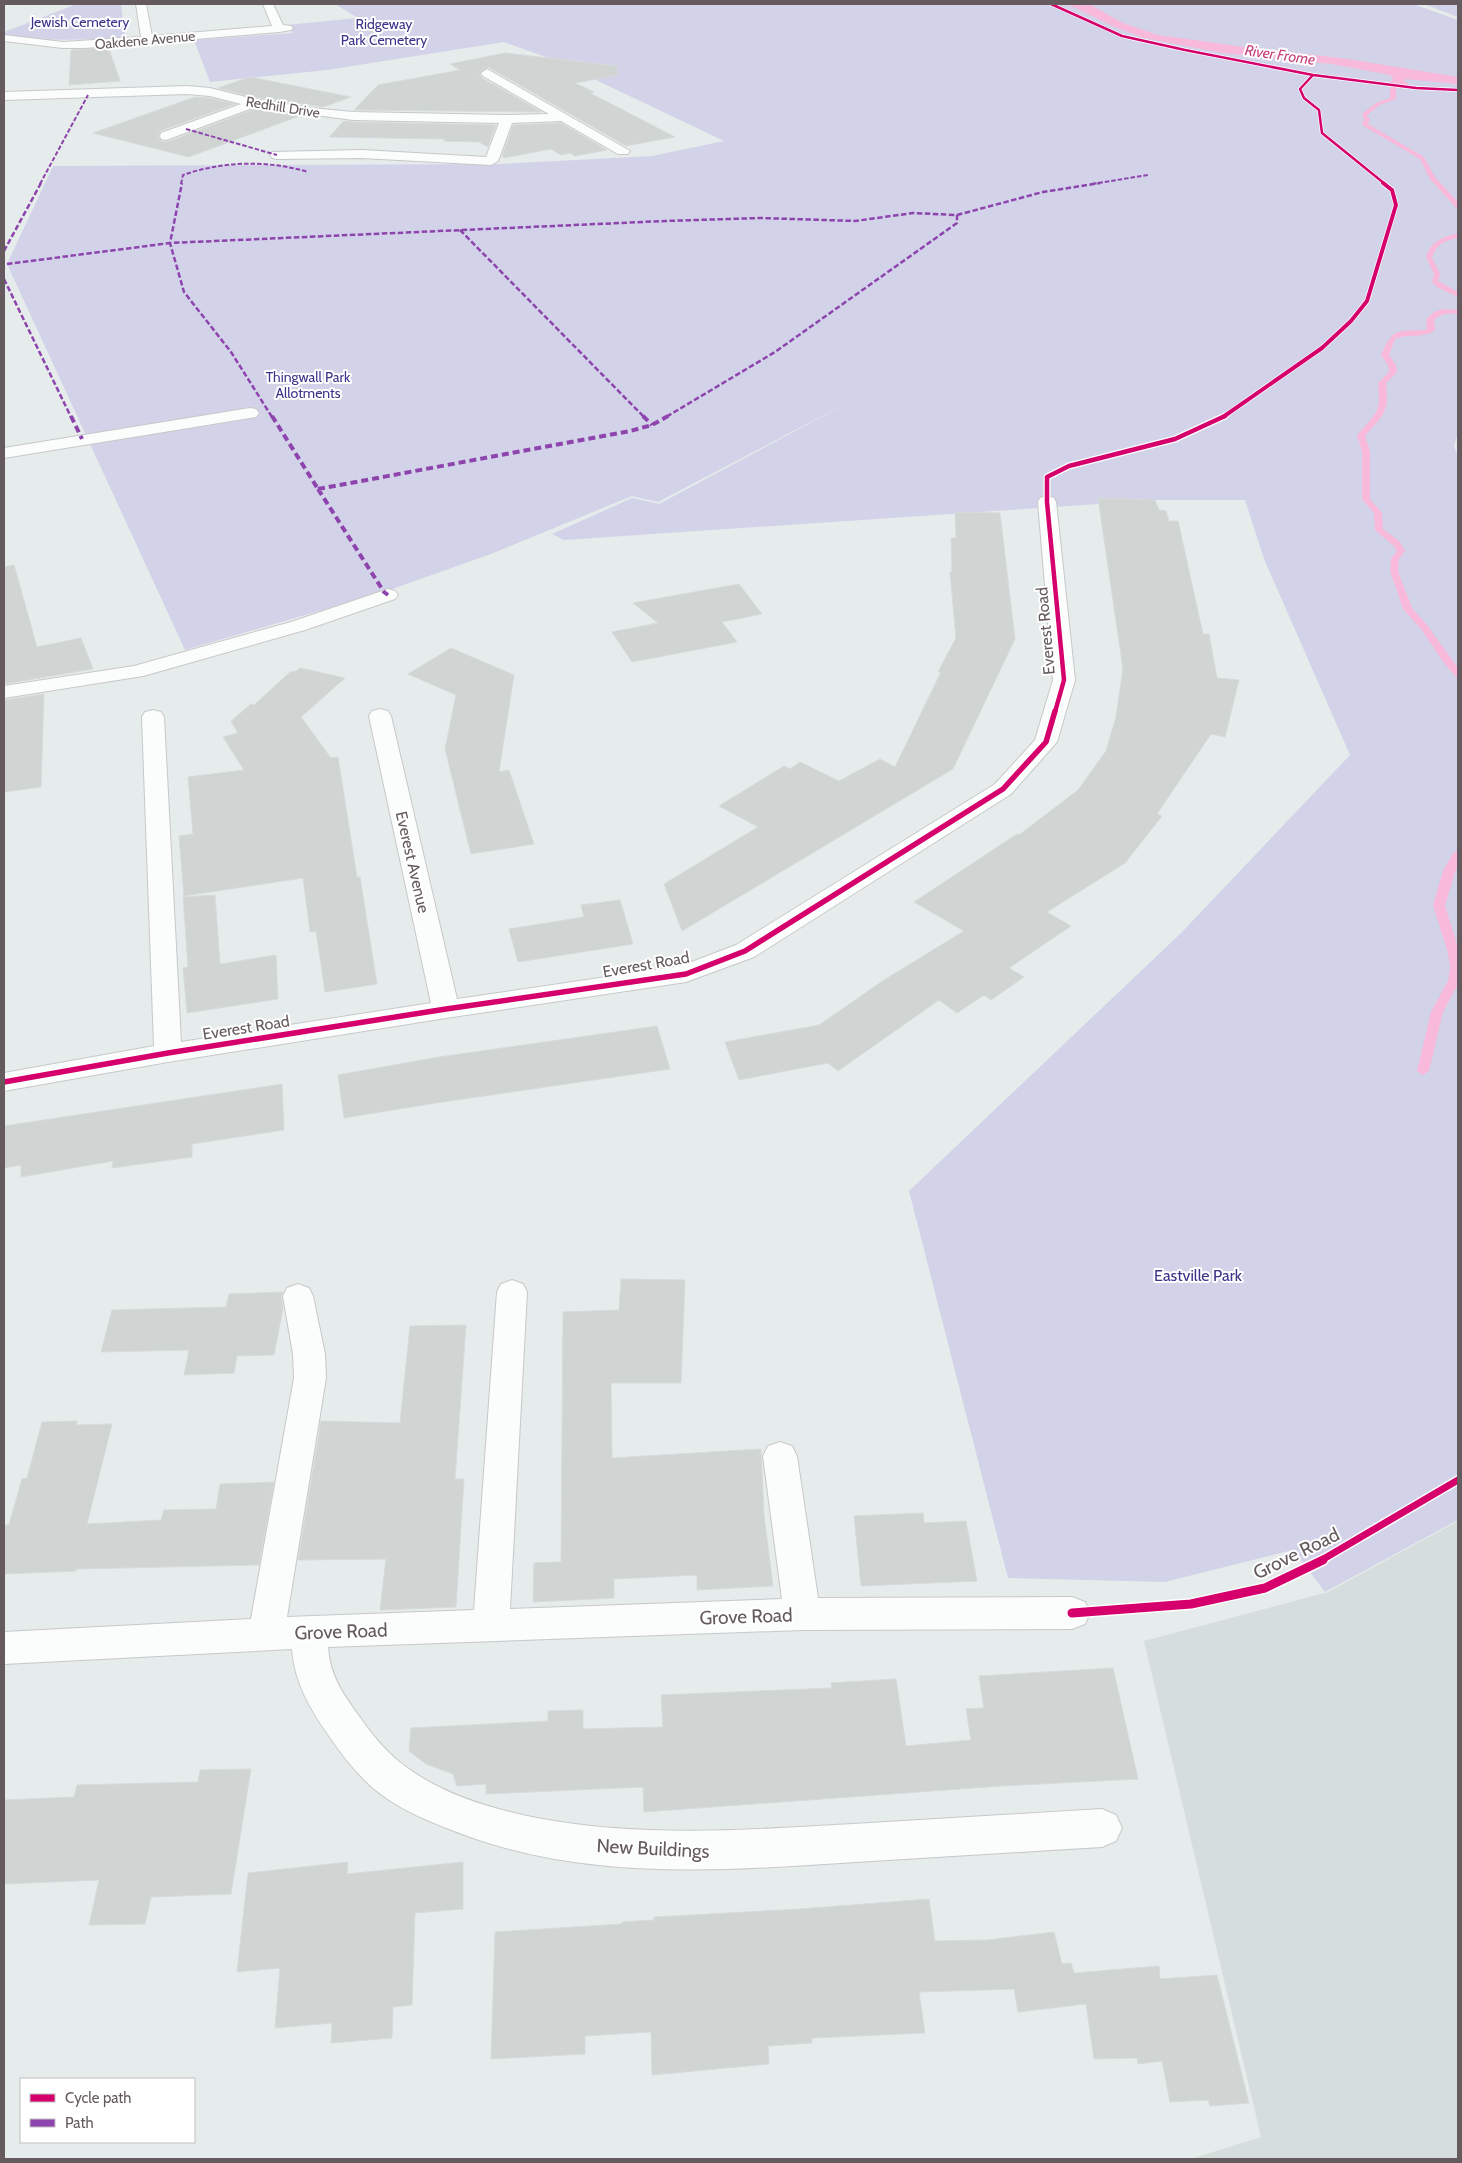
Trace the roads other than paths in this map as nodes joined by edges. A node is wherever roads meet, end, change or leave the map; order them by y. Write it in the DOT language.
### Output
graph roads {
  1 [pos="141,4"];
  2 [pos="268,4"];
  3 [pos="4,38"];
  4 [pos="147,40"];
  5 [pos="487,72"];
  6 [pos="4,96"];
  7 [pos="254,104"];
  8 [pos="563,117"];
  9 [pos="507,119"];
  10 [pos="166,136"];
  11 [pos="623,151"];
  12 [pos="277,155"];
  13 [pos="250,413"];
  14 [pos="4,453"];
  15 [pos="1047,502"];
  16 [pos="388,595"];
  17 [pos="4,692"];
  18 [pos="380,716"];
  19 [pos="152,717"];
  20 [pos="446,1009"];
  21 [pos="168,1053"];
  22 [pos="4,1082"];
  23 [pos="512,1292"];
  24 [pos="298,1296"];
  25 [pos="780,1456"];
  26 [pos="1072,1613"];
  27 [pos="802,1614"];
  28 [pos="491,1626"];
  29 [pos="310,1632"];
  30 [pos="268,1634"];
  31 [pos="4,1648"];
  32 [pos="1102,1828"];
  1 -- 4 [label="street"];
  2 -- 4 [label="street, Oakdene Avenue"];
  3 -- 4 [label="street, Oakdene Avenue"];
  5 -- 8 [label="street"];
  6 -- 7 [label="street, Redhill Drive"];
  7 -- 9 [label="street, Redhill Drive"];
  7 -- 10 [label="street"];
  8 -- 9 [label="street, Redhill Drive"];
  8 -- 11 [label="street"];
  9 -- 12 [label="street"];
  13 -- 14 [label="street"];
  15 -- 20 [label="street, Everest Road"];
  16 -- 17 [label="street"];
  18 -- 20 [label="street, Everest Avenue"];
  19 -- 21 [label="street"];
  20 -- 21 [label="street, Everest Road"];
  21 -- 22 [label="street, Everest Road"];
  23 -- 28 [label="street"];
  24 -- 30 [label="street"];
  25 -- 27 [label="street"];
  26 -- 27 [label="street, Grove Road"];
  27 -- 28 [label="street, Grove Road"];
  28 -- 29 [label="street, Grove Road"];
  29 -- 30 [label="street, Grove Road"];
  29 -- 32 [label="street, New Buildings"];
  30 -- 31 [label="street, Grove Road"];
}
